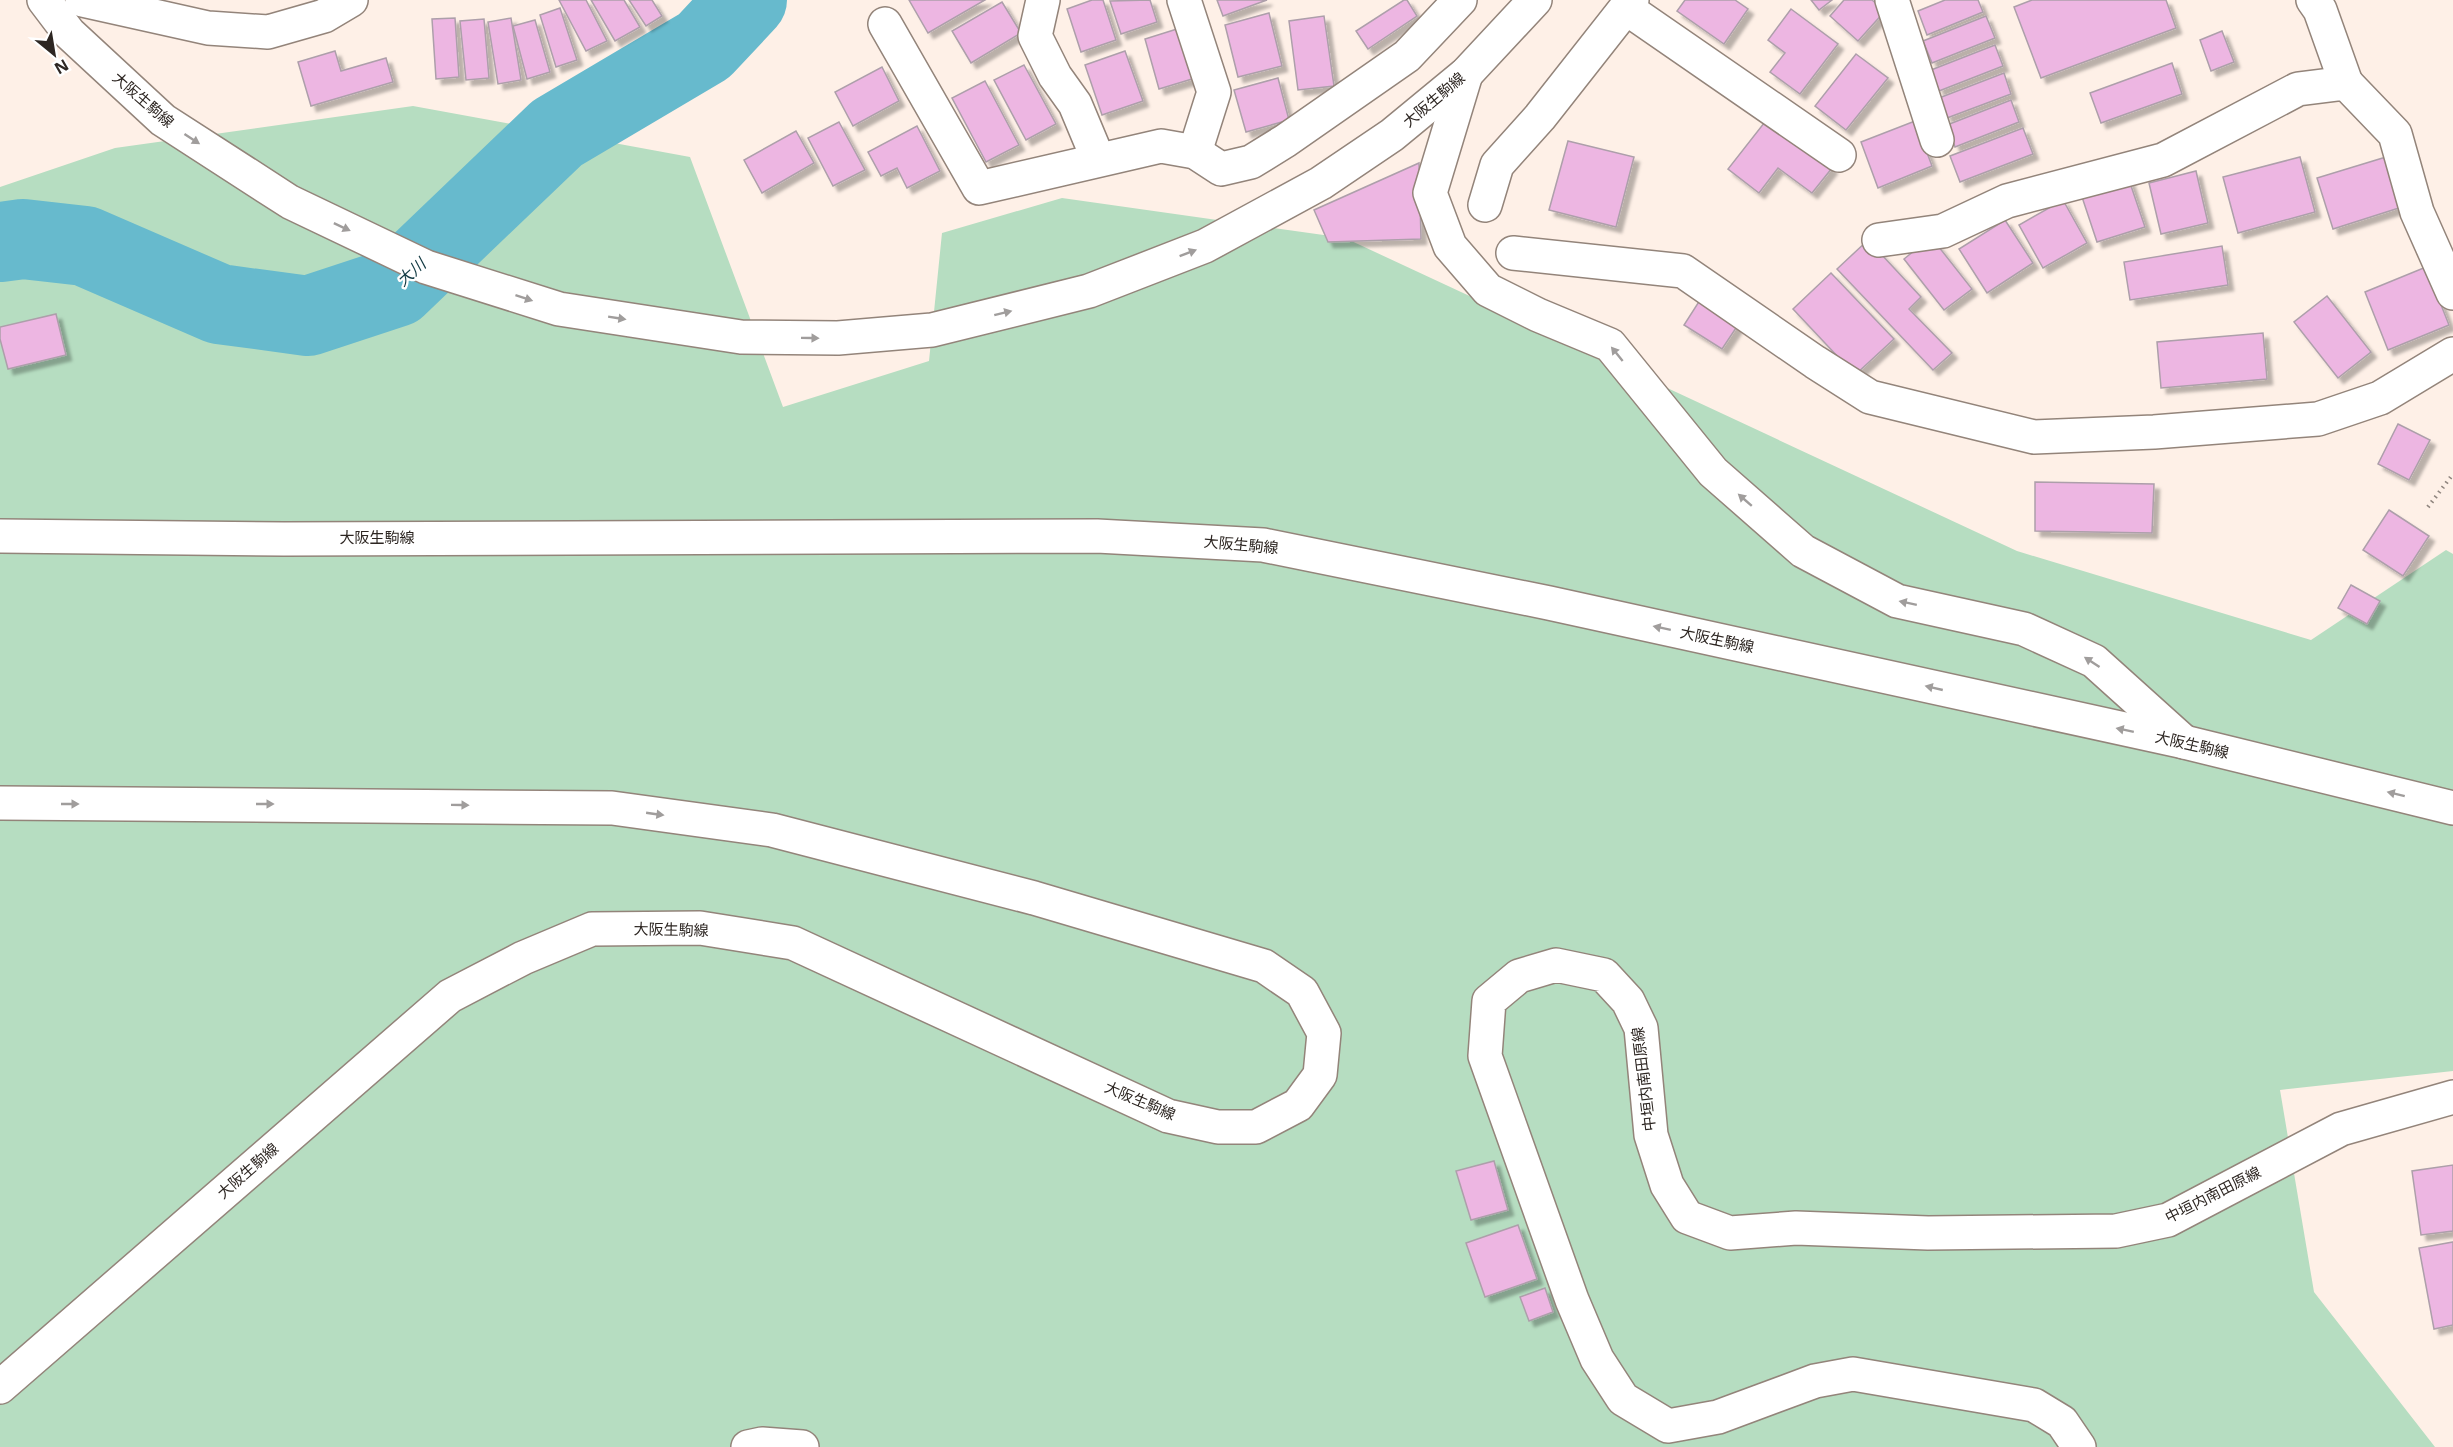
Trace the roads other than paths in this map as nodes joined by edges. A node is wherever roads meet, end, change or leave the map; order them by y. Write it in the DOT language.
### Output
graph roads {
  1 [pos="44,0"];
  2 [pos="82,0"];
  3 [pos="351,0"];
  4 [pos="1042,0"];
  5 [pos="1184,0"];
  6 [pos="1460,0"];
  7 [pos="1535,0"];
  8 [pos="1892,0"];
  9 [pos="2313,0"];
  10 [pos="1629,4"];
  11 [pos="885,24"];
  12 [pos="1466,74"];
  13 [pos="2346,82"];
  14 [pos="1937,140"];
  15 [pos="1195,152"];
  16 [pos="1839,155"];
  17 [pos="1098,159"];
  18 [pos="1485,205"];
  19 [pos="1880,240"];
  20 [pos="1514,253"];
  21 [pos="2453,294"];
  22 [pos="2453,354"];
  23 [pos="0,536"];
  24 [pos="2184,742"];
  25 [pos="6,803"];
  26 [pos="2453,808"];
  27 [pos="2453,1097"];
  28 [pos="0,1387"];
  29 [pos="748,1447"];
  30 [pos="802,1447"];
  31 [pos="2079,1447"];
  1 -- 12 [label="main road, 大阪生駒線, one-way"];
  2 -- 3 [label="main road"];
  4 -- 17 [label="main road"];
  5 -- 15 [label="main road"];
  6 -- 15 [label="main road"];
  7 -- 12 [label="main road, 大阪生駒線"];
  8 -- 14 [label="main road"];
  9 -- 13 [label="main road"];
  10 -- 16 [label="main road"];
  10 -- 18 [label="main road"];
  11 -- 17 [label="main road"];
  24 -- 12 [label="main road, one-way"];
  13 -- 19 [label="main road"];
  13 -- 21 [label="main road"];
  15 -- 17 [label="main road"];
  20 -- 22 [label="main road"];
  24 -- 23 [label="main road, 大阪生駒線, one-way"];
  26 -- 24 [label="main road, 大阪生駒線, one-way"];
  25 -- 28 [label="main road, 大阪生駒線, one-way"];
  27 -- 31 [label="main road, 中垣内南田原線"];
  29 -- 30 [label="main road"];
}
